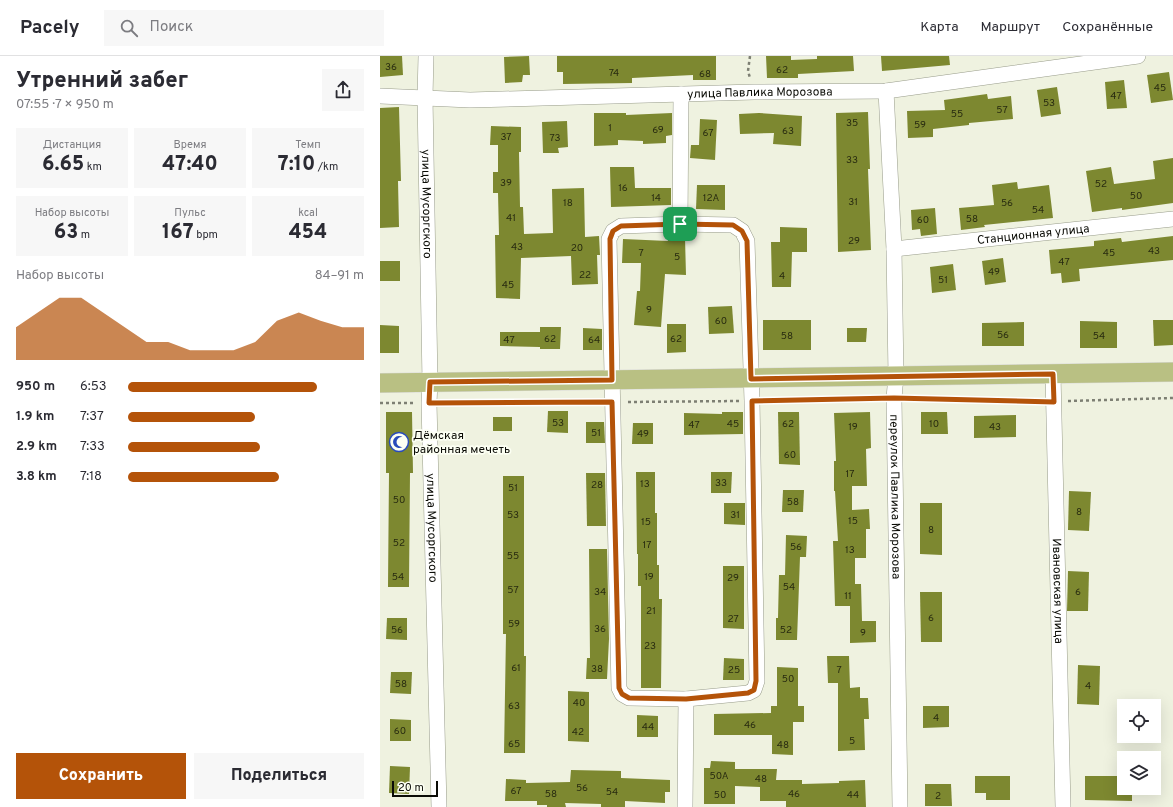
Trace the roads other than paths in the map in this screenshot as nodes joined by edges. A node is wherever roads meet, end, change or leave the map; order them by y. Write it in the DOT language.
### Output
graph roads {
  1 [pos="426,56"];
  2 [pos="1138,56"];
  3 [pos="886,91"];
  4 [pos="681,94"];
  5 [pos="380,96"];
  6 [pos="425,97"];
  7 [pos="1173,219"];
  8 [pos="680,224"];
  9 [pos="894,249"];
  10 [pos="1173,372"];
  11 [pos="1053,374"];
  12 [pos="896,376"];
  13 [pos="751,379"];
  14 [pos="612,380"];
  15 [pos="430,382"];
  16 [pos="380,383"];
  17 [pos="686,699"];
  18 [pos="439,807"];
  19 [pos="685,807"];
  20 [pos="900,807"];
  21 [pos="1063,807"];
  1 -- 6 [label="street, улица Мусоргского"];
  2 -- 3 [label="street, улица Павлика Морозова"];
  3 -- 4 [label="street, улица Павлика Морозова"];
  3 -- 9 [label="street, переулок Павлика Морозова"];
  4 -- 6 [label="street, улица Павлика Морозова"];
  4 -- 8 [label="street"];
  5 -- 6 [label="street, улица Павлика Морозова"];
  6 -- 15 [label="street, улица Мусоргского"];
  7 -- 9 [label="street, Станционная улица"];
  8 -- 13 [label="street"];
  8 -- 14 [label="street"];
  9 -- 12 [label="street, переулок Павлика Морозова"];
  10 -- 11 [label="main road"];
  11 -- 12 [label="main road"];
  11 -- 21 [label="street, Ивановская улица"];
  12 -- 13 [label="main road"];
  12 -- 20 [label="street, переулок Павлика Морозова"];
  13 -- 14 [label="main road"];
  13 -- 17 [label="street"];
  14 -- 15 [label="main road"];
  14 -- 17 [label="street"];
  15 -- 16 [label="main road"];
  15 -- 18 [label="street, улица Мусоргского"];
  17 -- 19 [label="street"];
}
